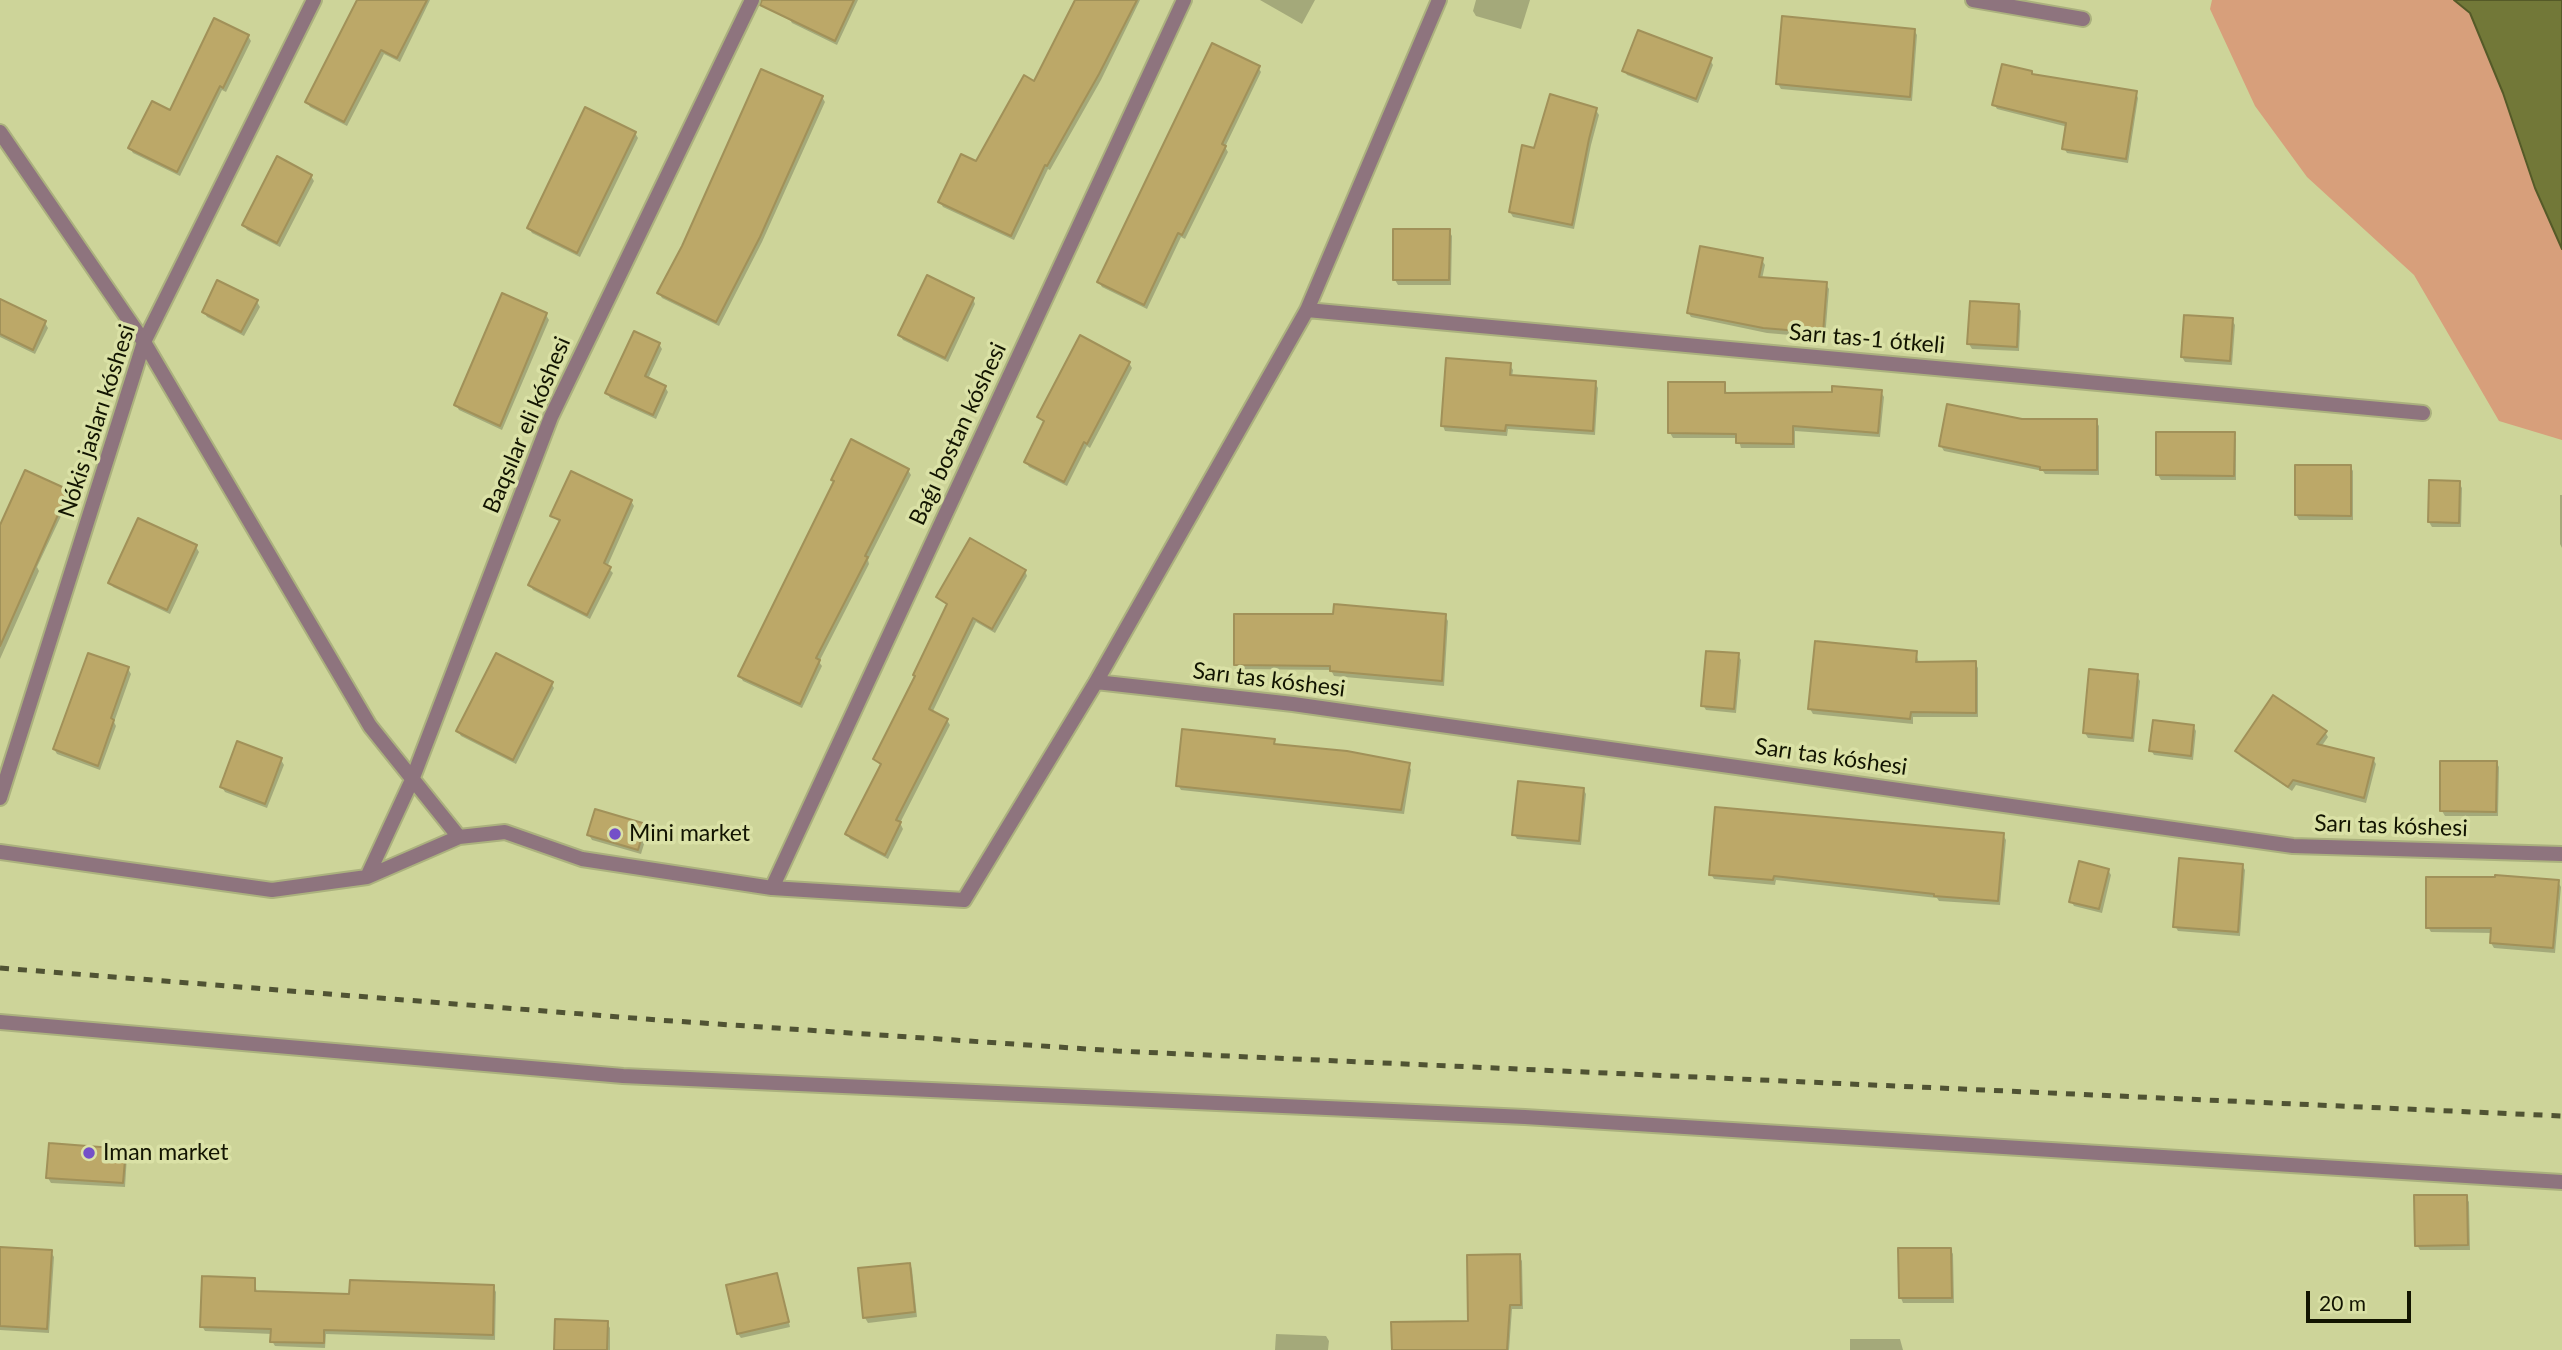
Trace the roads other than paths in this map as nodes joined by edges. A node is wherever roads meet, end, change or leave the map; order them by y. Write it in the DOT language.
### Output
graph roads {
  1 [pos="314,0"];
  2 [pos="752,0"];
  3 [pos="1184,0"];
  4 [pos="1439,0"];
  5 [pos="1973,0"];
  6 [pos="2083,19"];
  7 [pos="0,132"];
  8 [pos="1307,310"];
  9 [pos="144,342"];
  10 [pos="2423,413"];
  11 [pos="1096,682"];
  12 [pos="412,780"];
  13 [pos="0,798"];
  14 [pos="459,837"];
  15 [pos="0,852"];
  16 [pos="2562,854"];
  17 [pos="367,877"];
  18 [pos="772,888"];
  19 [pos="0,1022"];
  20 [pos="2562,1182"];
  1 -- 9 [label="street, Nókis jasları kóshesi"];
  2 -- 12 [label="street, Baqsılar eli kóshesi"];
  3 -- 18 [label="street, Baǵı bostan kóshesi"];
  4 -- 8 [label="street"];
  5 -- 6 [label="street"];
  7 -- 9 [label="street"];
  8 -- 10 [label="street, Sarı tas-1 ótkeli"];
  8 -- 11 [label="street"];
  9 -- 12 [label="street"];
  9 -- 13 [label="street, Nókis jasları kóshesi"];
  11 -- 16 [label="street, Sarı tas kóshesi"];
  11 -- 18 [label="street"];
  12 -- 14 [label="street"];
  12 -- 17 [label="street, Baqsılar eli kóshesi"];
  14 -- 17 [label="street"];
  14 -- 18 [label="street"];
  15 -- 17 [label="street"];
  19 -- 20 [label="street"];
}
